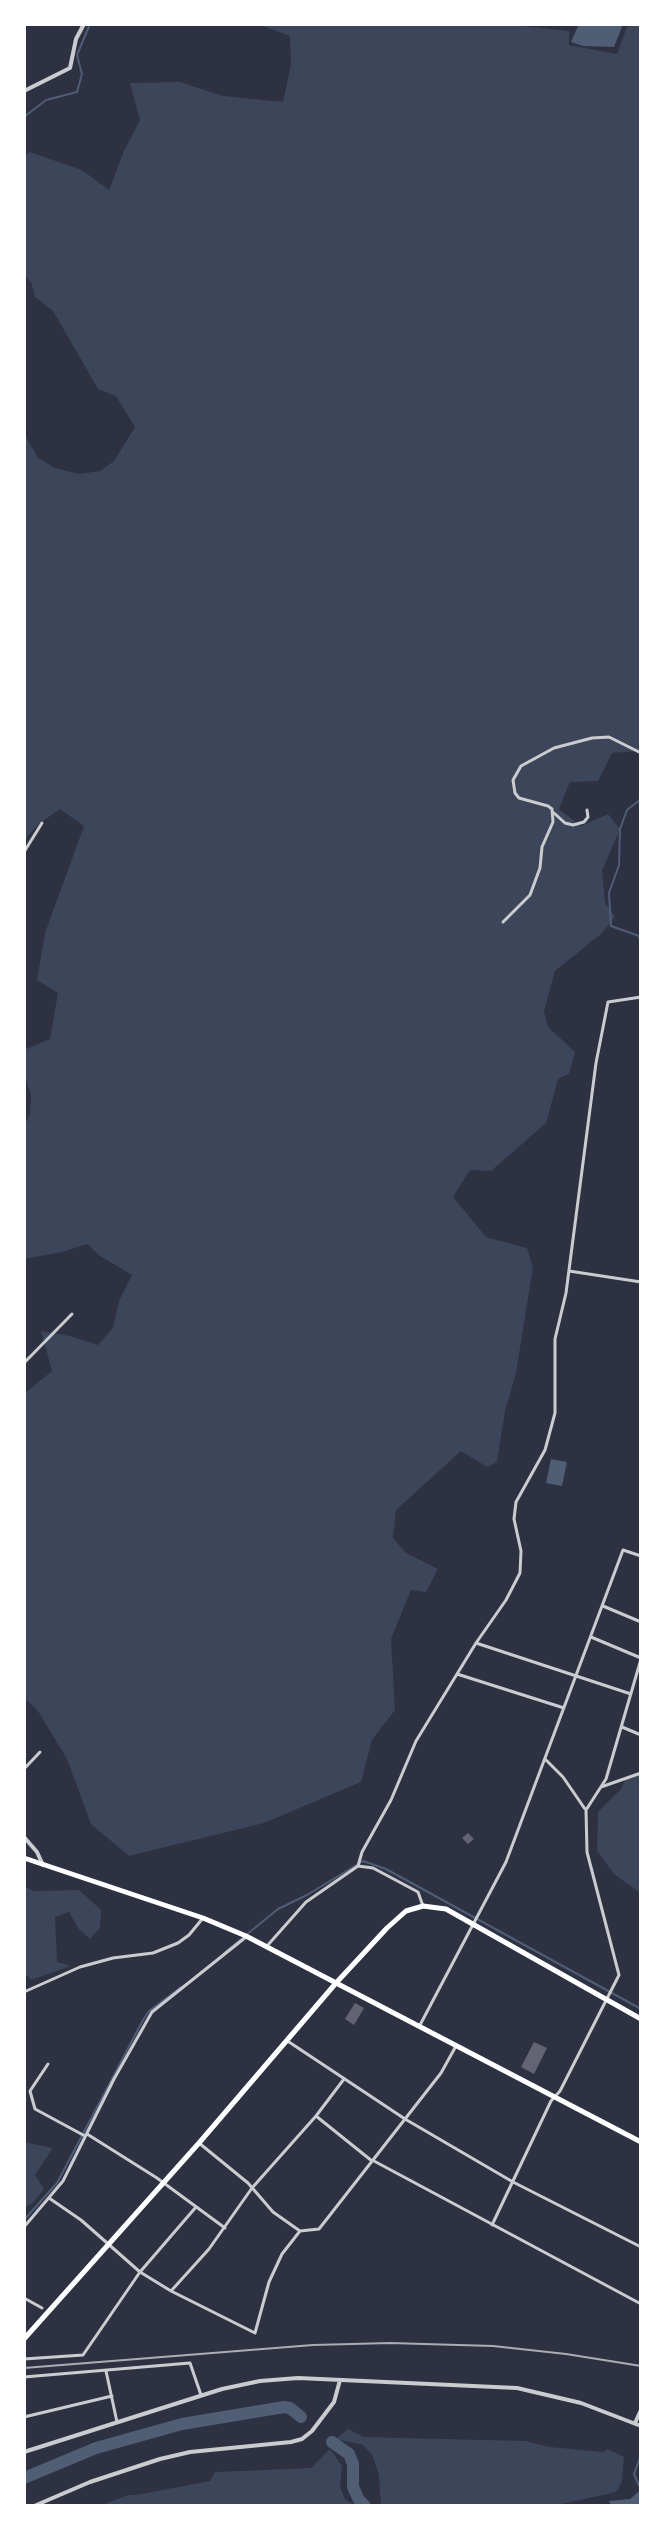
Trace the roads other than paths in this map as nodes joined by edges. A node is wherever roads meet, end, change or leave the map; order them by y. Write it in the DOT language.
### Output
graph roads {
  1 [pos="84,24"];
  2 [pos="24,91"];
  3 [pos="641,753"];
  4 [pos="587,810"];
  5 [pos="553,812"];
  6 [pos="42,823"];
  7 [pos="24,852"];
  8 [pos="503,922"];
  9 [pos="641,997"];
  10 [pos="569,1271"];
  11 [pos="641,1282"];
  12 [pos="72,1314"];
  13 [pos="24,1363"];
  14 [pos="641,1556"];
  15 [pos="603,1606"];
  16 [pos="641,1622"];
  17 [pos="591,1637"];
  18 [pos="476,1643"];
  19 [pos="641,1659"];
  20 [pos="457,1674"];
  21 [pos="577,1676"];
  22 [pos="632,1693"];
  23 [pos="641,1696"];
  24 [pos="564,1708"];
  25 [pos="622,1727"];
  26 [pos="641,1735"];
  27 [pos="40,1752"];
  28 [pos="545,1759"];
  29 [pos="24,1769"];
  30 [pos="641,1773"];
  31 [pos="601,1787"];
  32 [pos="586,1810"];
  33 [pos="24,1837"];
  34 [pos="24,1858"];
  35 [pos="43,1865"];
  36 [pos="358,1866"];
  37 [pos="423,1906"];
  38 [pos="203,1918"];
  39 [pos="473,1923"];
  40 [pos="246,1936"];
  41 [pos="267,1946"];
  42 [pos="336,1983"];
  43 [pos="24,1992"];
  44 [pos="606,1998"];
  45 [pos="641,2019"];
  46 [pos="419,2026"];
  47 [pos="287,2040"];
  48 [pos="456,2046"];
  49 [pos="48,2064"];
  50 [pos="344,2079"];
  51 [pos="555,2096"];
  52 [pos="316,2116"];
  53 [pos="405,2119"];
  54 [pos="84,2135"];
  55 [pos="640,2139"];
  56 [pos="199,2143"];
  57 [pos="373,2161"];
  58 [pos="513,2182"];
  59 [pos="162,2184"];
  60 [pos="252,2188"];
  61 [pos="49,2198"];
  62 [pos="196,2207"];
  63 [pos="492,2225"];
  64 [pos="24,2227"];
  65 [pos="225,2228"];
  66 [pos="300,2231"];
  67 [pos="109,2243"];
  68 [pos="641,2247"];
  69 [pos="140,2272"];
  70 [pos="171,2291"];
  71 [pos="24,2298"];
  72 [pos="641,2304"];
  73 [pos="42,2308"];
  74 [pos="24,2339"];
  75 [pos="24,2359"];
  76 [pos="106,2371"];
  77 [pos="24,2377"];
  78 [pos="340,2380"];
  79 [pos="201,2395"];
  80 [pos="112,2396"];
  81 [pos="641,2411"];
  82 [pos="24,2417"];
  83 [pos="117,2422"];
  84 [pos="635,2423"];
  85 [pos="641,2426"];
  86 [pos="24,2452"];
  87 [pos="34,2506"];
  1 -- 2 [label="street"];
  3 -- 5 [label="street"];
  4 -- 5 [label="street"];
  5 -- 8 [label="street"];
  6 -- 7 [label="street"];
  9 -- 10 [label="street"];
  10 -- 11 [label="street"];
  10 -- 18 [label="street"];
  12 -- 13 [label="street"];
  14 -- 15 [label="street"];
  15 -- 16 [label="street"];
  15 -- 17 [label="street"];
  17 -- 19 [label="street"];
  17 -- 21 [label="street"];
  18 -- 20 [label="street"];
  18 -- 21 [label="street"];
  19 -- 22 [label="street"];
  20 -- 24 [label="street"];
  20 -- 36 [label="street"];
  21 -- 22 [label="street"];
  21 -- 24 [label="street"];
  22 -- 23 [label="street"];
  22 -- 25 [label="street"];
  24 -- 28 [label="street"];
  25 -- 26 [label="street"];
  25 -- 31 [label="street"];
  27 -- 29 [label="street"];
  28 -- 32 [label="street"];
  28 -- 39 [label="street"];
  30 -- 31 [label="street"];
  31 -- 32 [label="street"];
  32 -- 44 [label="street"];
  33 -- 35 [label="street"];
  34 -- 35 [label="main road"];
  35 -- 38 [label="main road"];
  36 -- 37 [label="street"];
  36 -- 41 [label="street"];
  37 -- 39 [label="main road"];
  37 -- 42 [label="main road"];
  38 -- 40 [label="main road"];
  38 -- 43 [label="street"];
  39 -- 44 [label="main road"];
  39 -- 46 [label="street"];
  40 -- 41 [label="main road"];
  40 -- 54 [label="street"];
  41 -- 42 [label="main road"];
  42 -- 46 [label="main road"];
  42 -- 47 [label="main road"];
  44 -- 45 [label="main road"];
  44 -- 51 [label="street"];
  46 -- 48 [label="main road"];
  47 -- 50 [label="street"];
  47 -- 56 [label="main road"];
  48 -- 51 [label="main road"];
  48 -- 53 [label="street"];
  49 -- 54 [label="street"];
  50 -- 52 [label="street"];
  50 -- 53 [label="street"];
  51 -- 55 [label="main road"];
  51 -- 58 [label="street"];
  52 -- 57 [label="street"];
  52 -- 60 [label="street"];
  53 -- 57 [label="street"];
  53 -- 58 [label="street"];
  54 -- 59 [label="street"];
  54 -- 61 [label="street"];
  56 -- 59 [label="main road"];
  56 -- 60 [label="street"];
  57 -- 63 [label="street"];
  57 -- 66 [label="street"];
  58 -- 63 [label="street"];
  58 -- 68 [label="street"];
  59 -- 62 [label="street"];
  59 -- 67 [label="main road"];
  60 -- 65 [label="street"];
  60 -- 66 [label="street"];
  61 -- 64 [label="street"];
  61 -- 67 [label="street"];
  62 -- 65 [label="street"];
  62 -- 69 [label="street"];
  63 -- 72 [label="street"];
  65 -- 70 [label="street"];
  66 -- 70 [label="street"];
  67 -- 69 [label="street"];
  67 -- 74 [label="main road"];
  69 -- 70 [label="street"];
  69 -- 75 [label="street"];
  71 -- 73 [label="street"];
  76 -- 77 [label="street"];
  76 -- 79 [label="street"];
  76 -- 80 [label="street"];
  78 -- 79 [label="street"];
  78 -- 84 [label="street"];
  78 -- 87 [label="street"];
  79 -- 83 [label="street"];
  80 -- 82 [label="street"];
  80 -- 83 [label="street"];
  81 -- 84 [label="street"];
  83 -- 86 [label="street"];
  84 -- 85 [label="street"];
}
